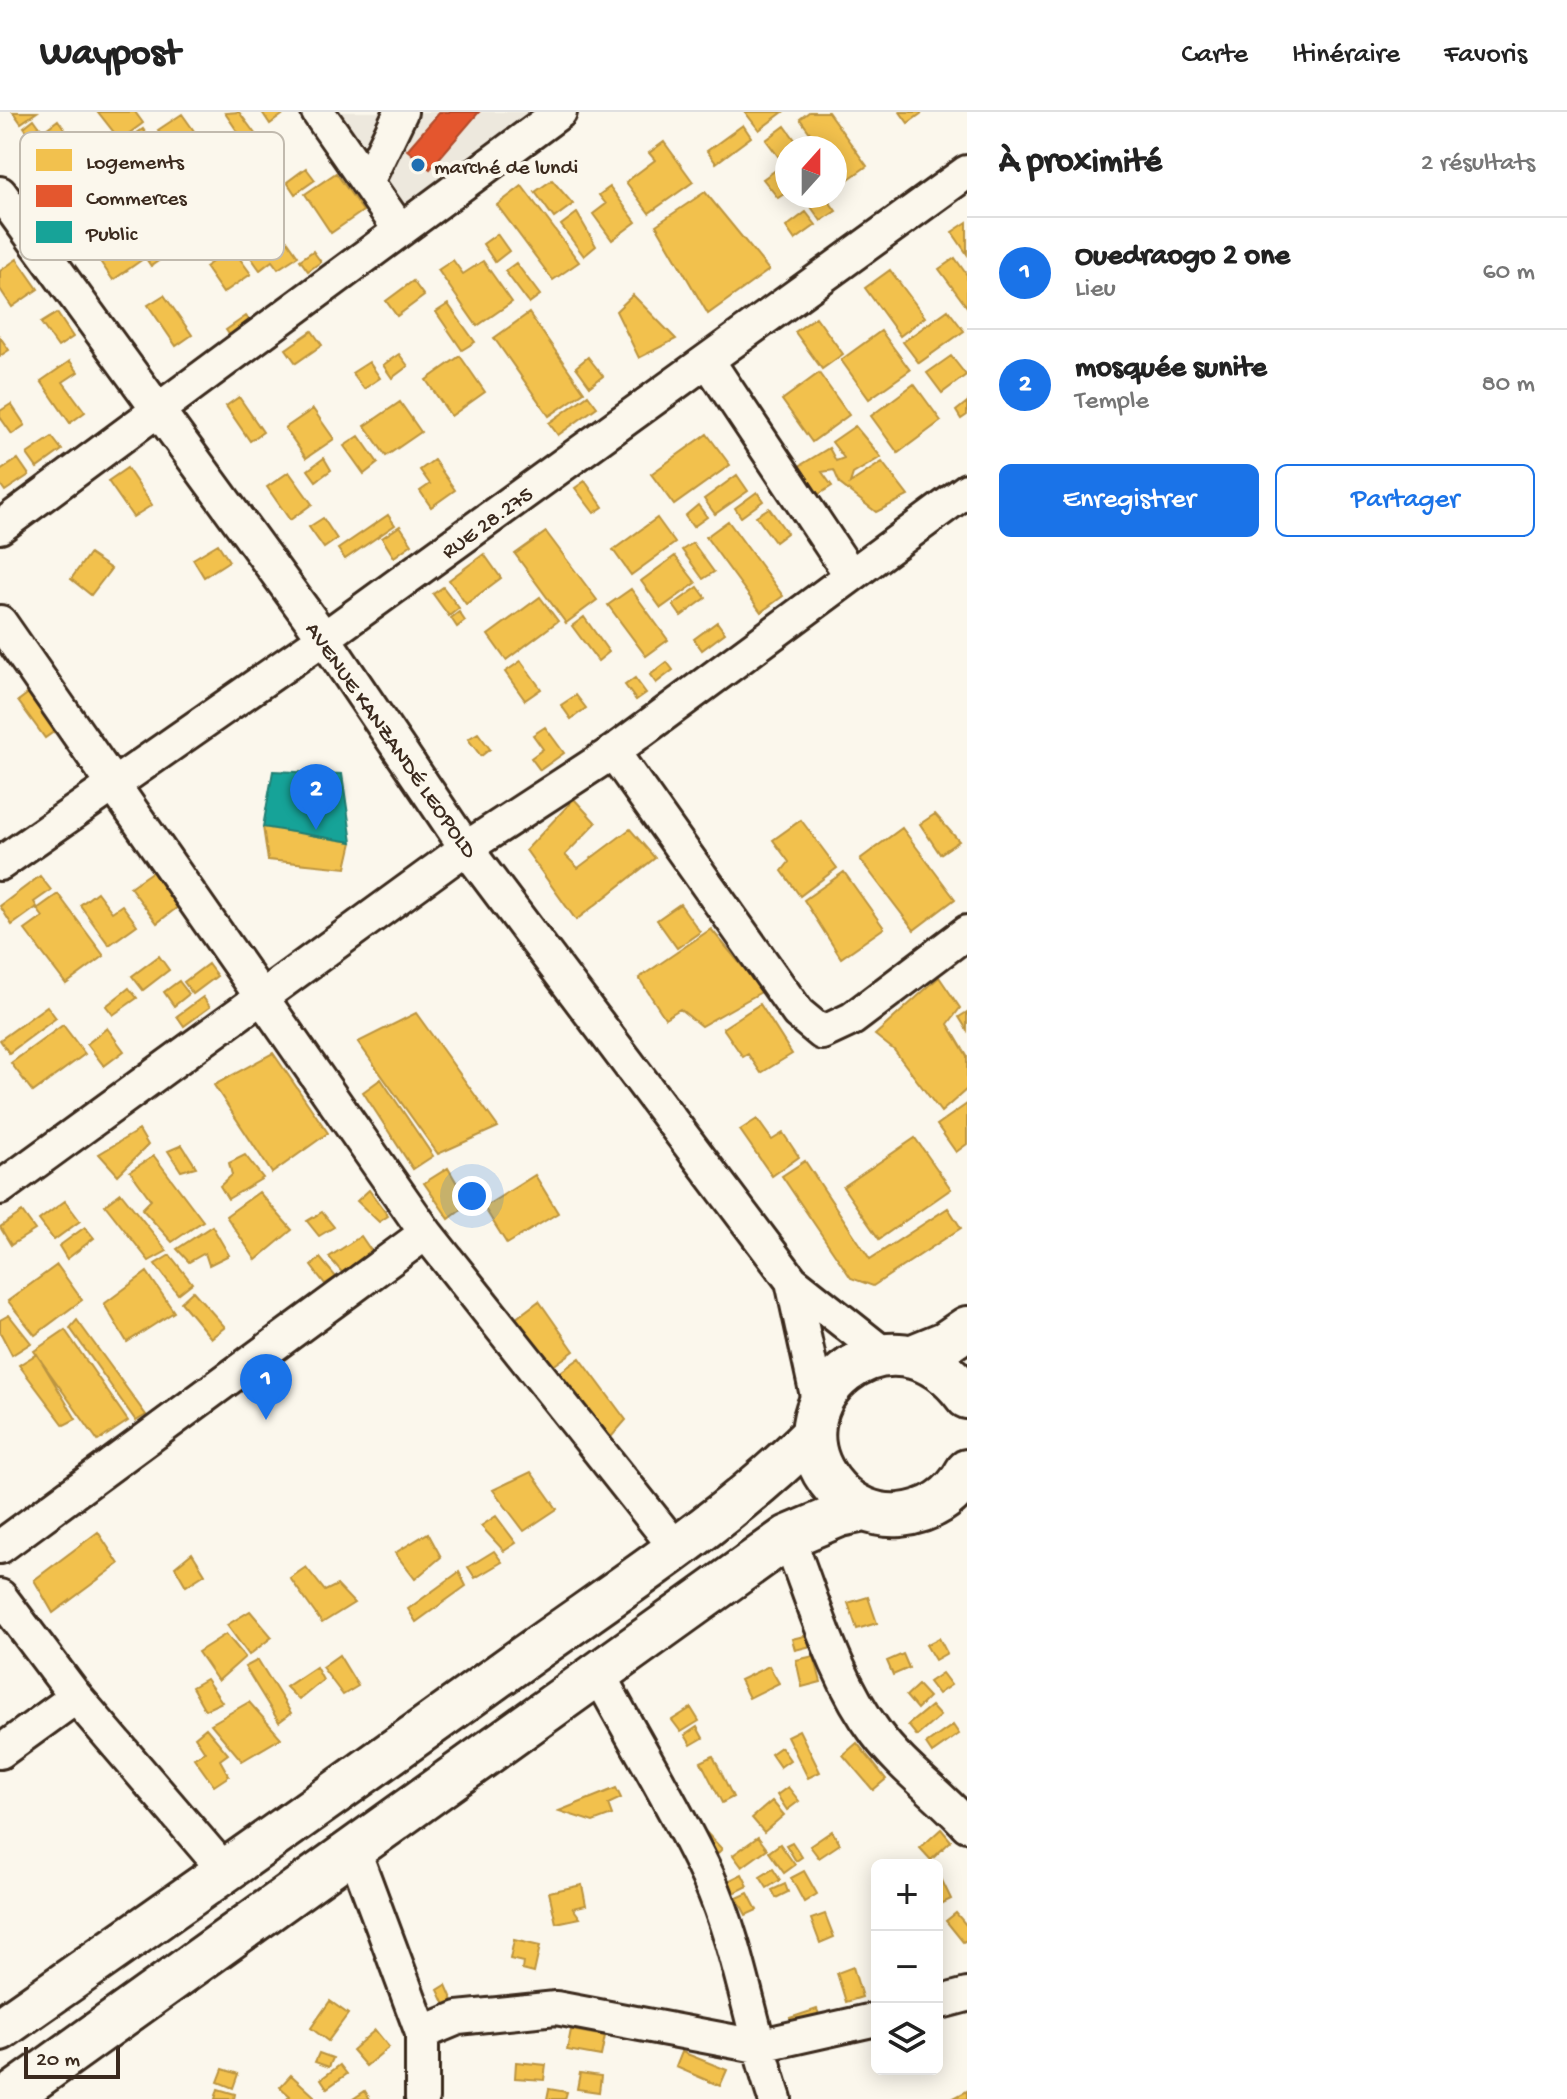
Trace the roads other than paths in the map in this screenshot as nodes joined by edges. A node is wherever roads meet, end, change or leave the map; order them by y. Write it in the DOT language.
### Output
graph roads {
  1 [pos="318,112"];
  2 [pos="401,112"];
  3 [pos="560,112"];
  4 [pos="967,172"];
  5 [pos="368,180"];
  6 [pos="0,193"];
  7 [pos="20,221"];
  8 [pos="400,230"];
  9 [pos="48,260"];
  10 [pos="708,361"];
  11 [pos="154,409"];
  12 [pos="967,490"];
  13 [pos="0,527"];
  14 [pos="850,574"];
  15 [pos="0,622"];
  16 [pos="324,638"];
  17 [pos="613,752"];
  18 [pos="114,782"];
  19 [pos="466,848"];
  20 [pos="0,864"];
  21 [pos="967,932"];
  22 [pos="259,999"];
  23 [pos="0,1188"];
  24 [pos="426,1233"];
  25 [pos="792,1281"];
  26 [pos="967,1328"];
  27 [pos="899,1355"];
  28 [pos="967,1397"];
  29 [pos="816,1420"];
  30 [pos="967,1471"];
  31 [pos="864,1510"];
  32 [pos="788,1537"];
  33 [pos="0,1547"];
  34 [pos="676,1548"];
  35 [pos="0,1596"];
  36 [pos="598,1673"];
  37 [pos="76,1697"];
  38 [pos="0,1752"];
  39 [pos="967,1825"];
  40 [pos="353,1848"];
  41 [pos="226,1872"];
  42 [pos="967,1995"];
  43 [pos="943,2001"];
  44 [pos="871,2020"];
  45 [pos="0,2029"];
  46 [pos="422,2033"];
  47 [pos="757,2046"];
  48 [pos="24,2095"];
  49 [pos="422,2099"];
  50 [pos="775,2099"];
  1 -- 5 [label="street"];
  2 -- 5 [label="street"];
  3 -- 8 [label="street"];
  4 -- 10 [label="street, RUE 28.275"];
  5 -- 8 [label="street"];
  6 -- 7 [label="street, AVENUE KANZANDÉ LEOPOLD"];
  8 -- 11 [label="street"];
  9 -- 11 [label="street, AVENUE KANZANDÉ LEOPOLD"];
  10 -- 14 [label="street"];
  10 -- 16 [label="street, RUE 28.275"];
  11 -- 13 [label="street"];
  11 -- 16 [label="street, AVENUE KANZANDÉ LEOPOLD"];
  12 -- 14 [label="street"];
  14 -- 17 [label="street"];
  15 -- 18 [label="street"];
  16 -- 18 [label="street, RUE 28.275"];
  16 -- 19 [label="street, AVENUE KANZANDÉ LEOPOLD"];
  17 -- 19 [label="street"];
  17 -- 21 [label="street"];
  18 -- 20 [label="street, RUE 28.275"];
  18 -- 22 [label="street"];
  19 -- 22 [label="street"];
  19 -- 25 [label="street, AVENUE KANZANDÉ LEOPOLD"];
  22 -- 23 [label="street"];
  22 -- 24 [label="street"];
  24 -- 33 [label="street"];
  24 -- 34 [label="street"];
  25 -- 27 [label="street"];
  25 -- 29 [label="street"];
  26 -- 27 [label="main road"];
  27 -- 28 [label="main road"];
  27 -- 29 [label="main road"];
  29 -- 31 [label="main road"];
  29 -- 34 [label="main road"];
  30 -- 31 [label="main road"];
  31 -- 32 [label="main road"];
  32 -- 36 [label="main road"];
  32 -- 39 [label="street"];
  34 -- 41 [label="main road"];
  35 -- 37 [label="street"];
  36 -- 40 [label="main road"];
  36 -- 47 [label="street"];
  37 -- 38 [label="street"];
  37 -- 41 [label="street"];
  40 -- 46 [label="street"];
  40 -- 48 [label="main road"];
  41 -- 45 [label="main road"];
  42 -- 43 [label="street"];
  44 -- 47 [label="street"];
  46 -- 47 [label="street"];
  46 -- 49 [label="street"];
  47 -- 50 [label="street"];
}
